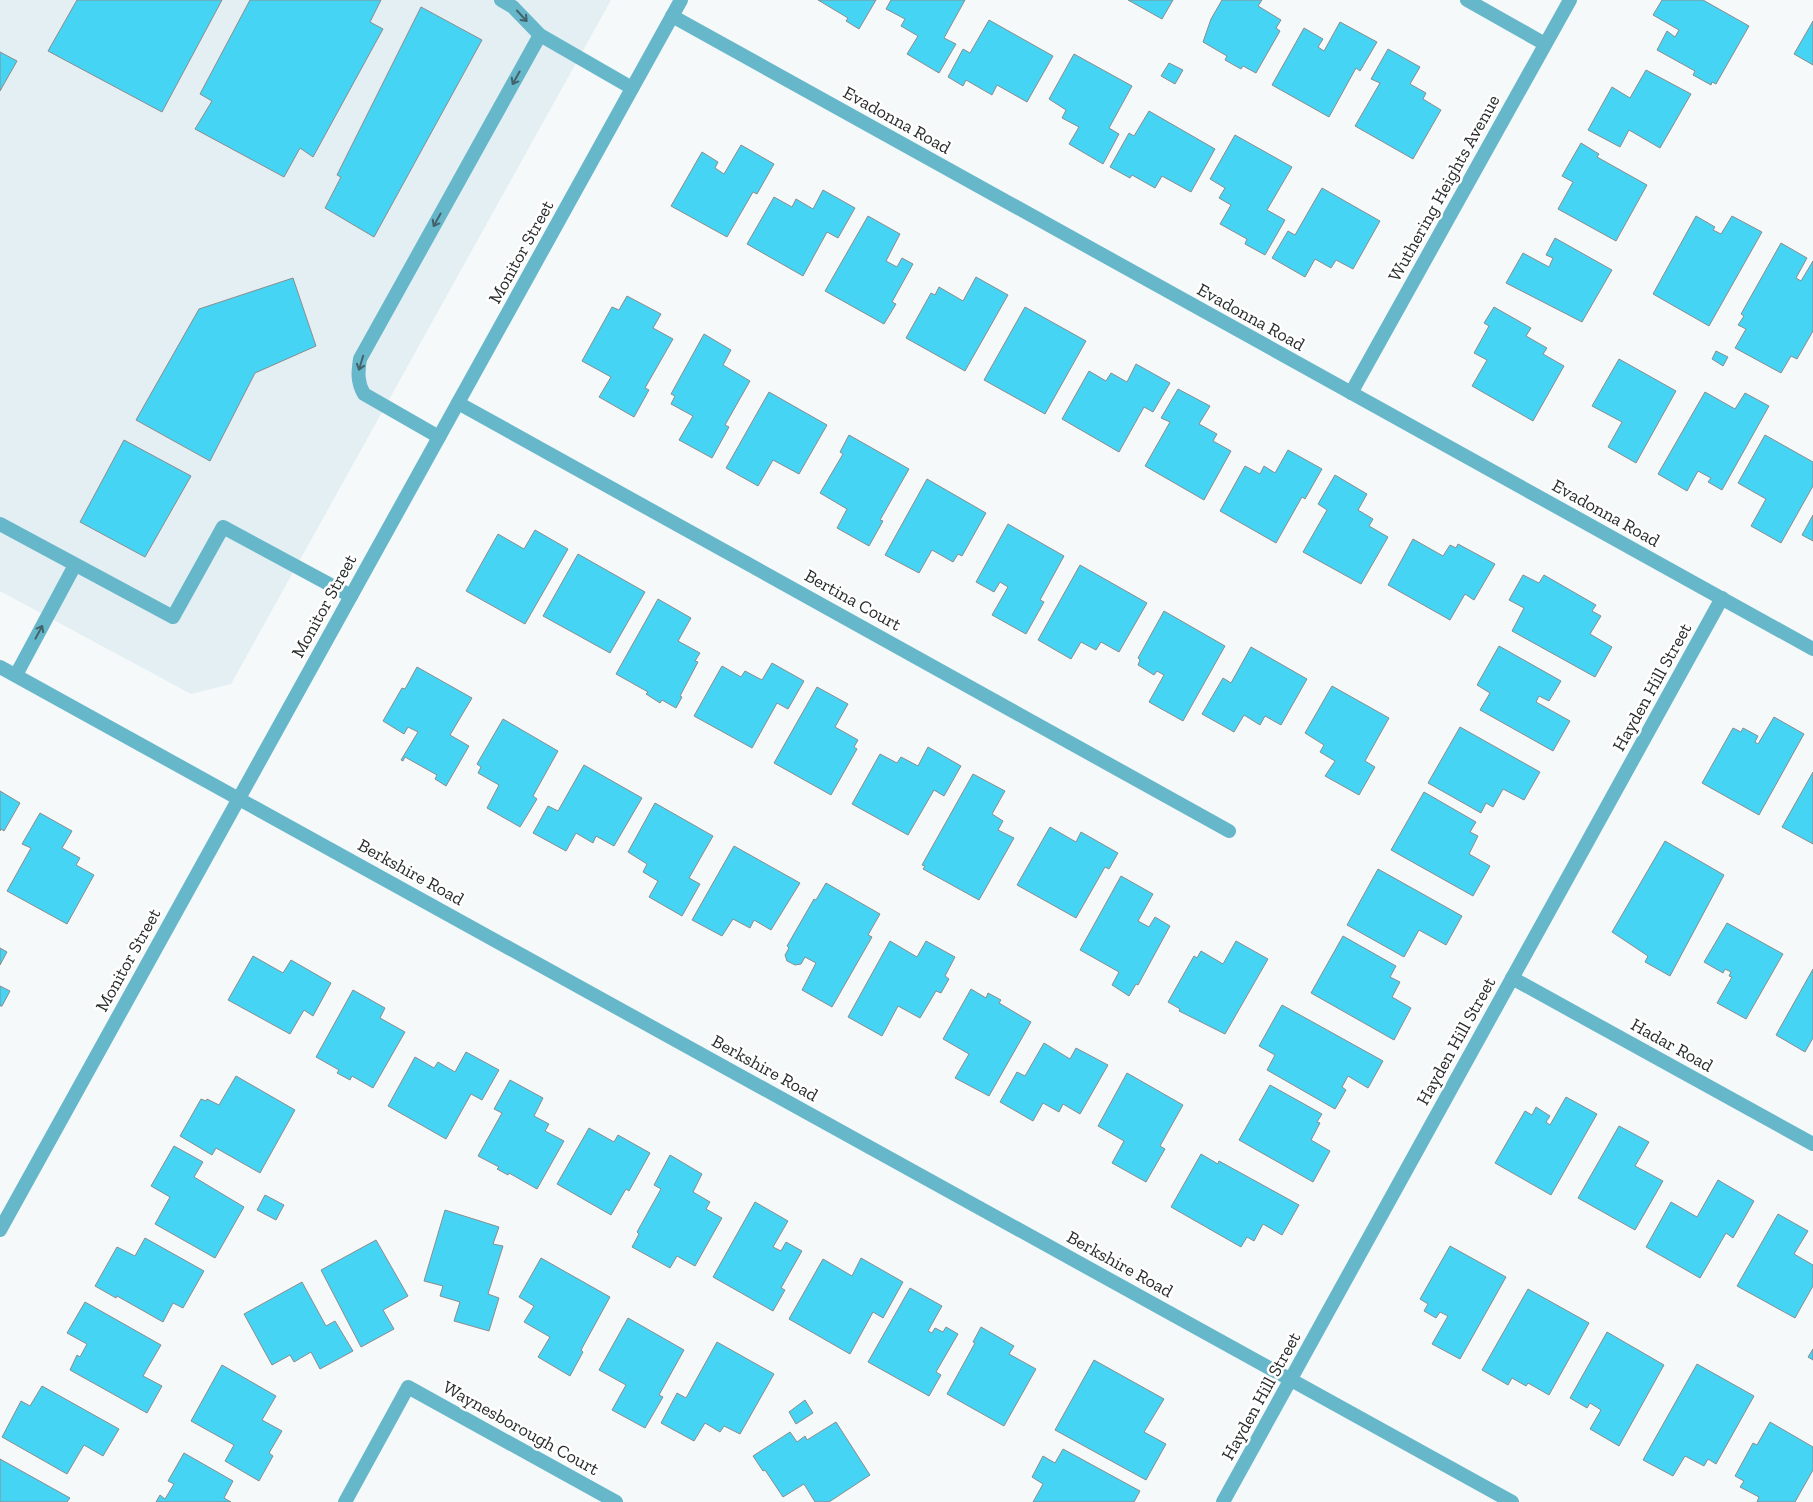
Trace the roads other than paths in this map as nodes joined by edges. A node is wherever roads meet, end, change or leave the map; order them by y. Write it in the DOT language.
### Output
graph roads {
  1 [pos="501,0"];
  2 [pos="681,0"];
  3 [pos="1467,0"];
  4 [pos="1570,0"];
  5 [pos="672,16"];
  6 [pos="540,35"];
  7 [pos="1545,44"];
  8 [pos="632,88"];
  9 [pos="1351,394"];
  10 [pos="458,403"];
  11 [pos="439,437"];
  12 [pos="0,524"];
  13 [pos="75,565"];
  14 [pos="351,596"];
  15 [pos="1722,598"];
  16 [pos="1813,649"];
  17 [pos="0,666"];
  18 [pos="16,675"];
  19 [pos="239,798"];
  20 [pos="1229,831"];
  21 [pos="1512,978"];
  22 [pos="1813,1144"];
  23 [pos="0,1230"];
  24 [pos="1291,1380"];
  25 [pos="345,1502"];
  26 [pos="616,1502"];
  27 [pos="1223,1502"];
  28 [pos="1512,1502"];
  1 -- 6 [label="street, one-way"];
  2 -- 5 [label="street, Monitor Street"];
  3 -- 7 [label="street"];
  4 -- 7 [label="street, Wuthering Heights Avenue"];
  5 -- 8 [label="street, Monitor Street"];
  5 -- 9 [label="street, Evadonna Road"];
  6 -- 8 [label="street"];
  6 -- 11 [label="street, one-way"];
  7 -- 9 [label="street, Wuthering Heights Avenue"];
  8 -- 10 [label="street, Monitor Street"];
  9 -- 15 [label="street, Evadonna Road"];
  10 -- 11 [label="street, Monitor Street"];
  10 -- 20 [label="street, Bertina Court"];
  11 -- 14 [label="street, Monitor Street"];
  12 -- 13 [label="street"];
  13 -- 14 [label="street"];
  18 -- 13 [label="street, one-way"];
  14 -- 19 [label="street, Monitor Street"];
  15 -- 16 [label="street, Evadonna Road"];
  15 -- 21 [label="street, Hayden Hill Street"];
  17 -- 18 [label="street, Berkshire Road"];
  18 -- 19 [label="street, Berkshire Road"];
  19 -- 23 [label="street, Monitor Street"];
  19 -- 24 [label="street, Berkshire Road"];
  21 -- 22 [label="street, Hadar Road"];
  21 -- 24 [label="street, Hayden Hill Street"];
  24 -- 27 [label="street, Hayden Hill Street"];
  24 -- 28 [label="street, Berkshire Road"];
  25 -- 26 [label="street, Waynesborough Court"];
}
